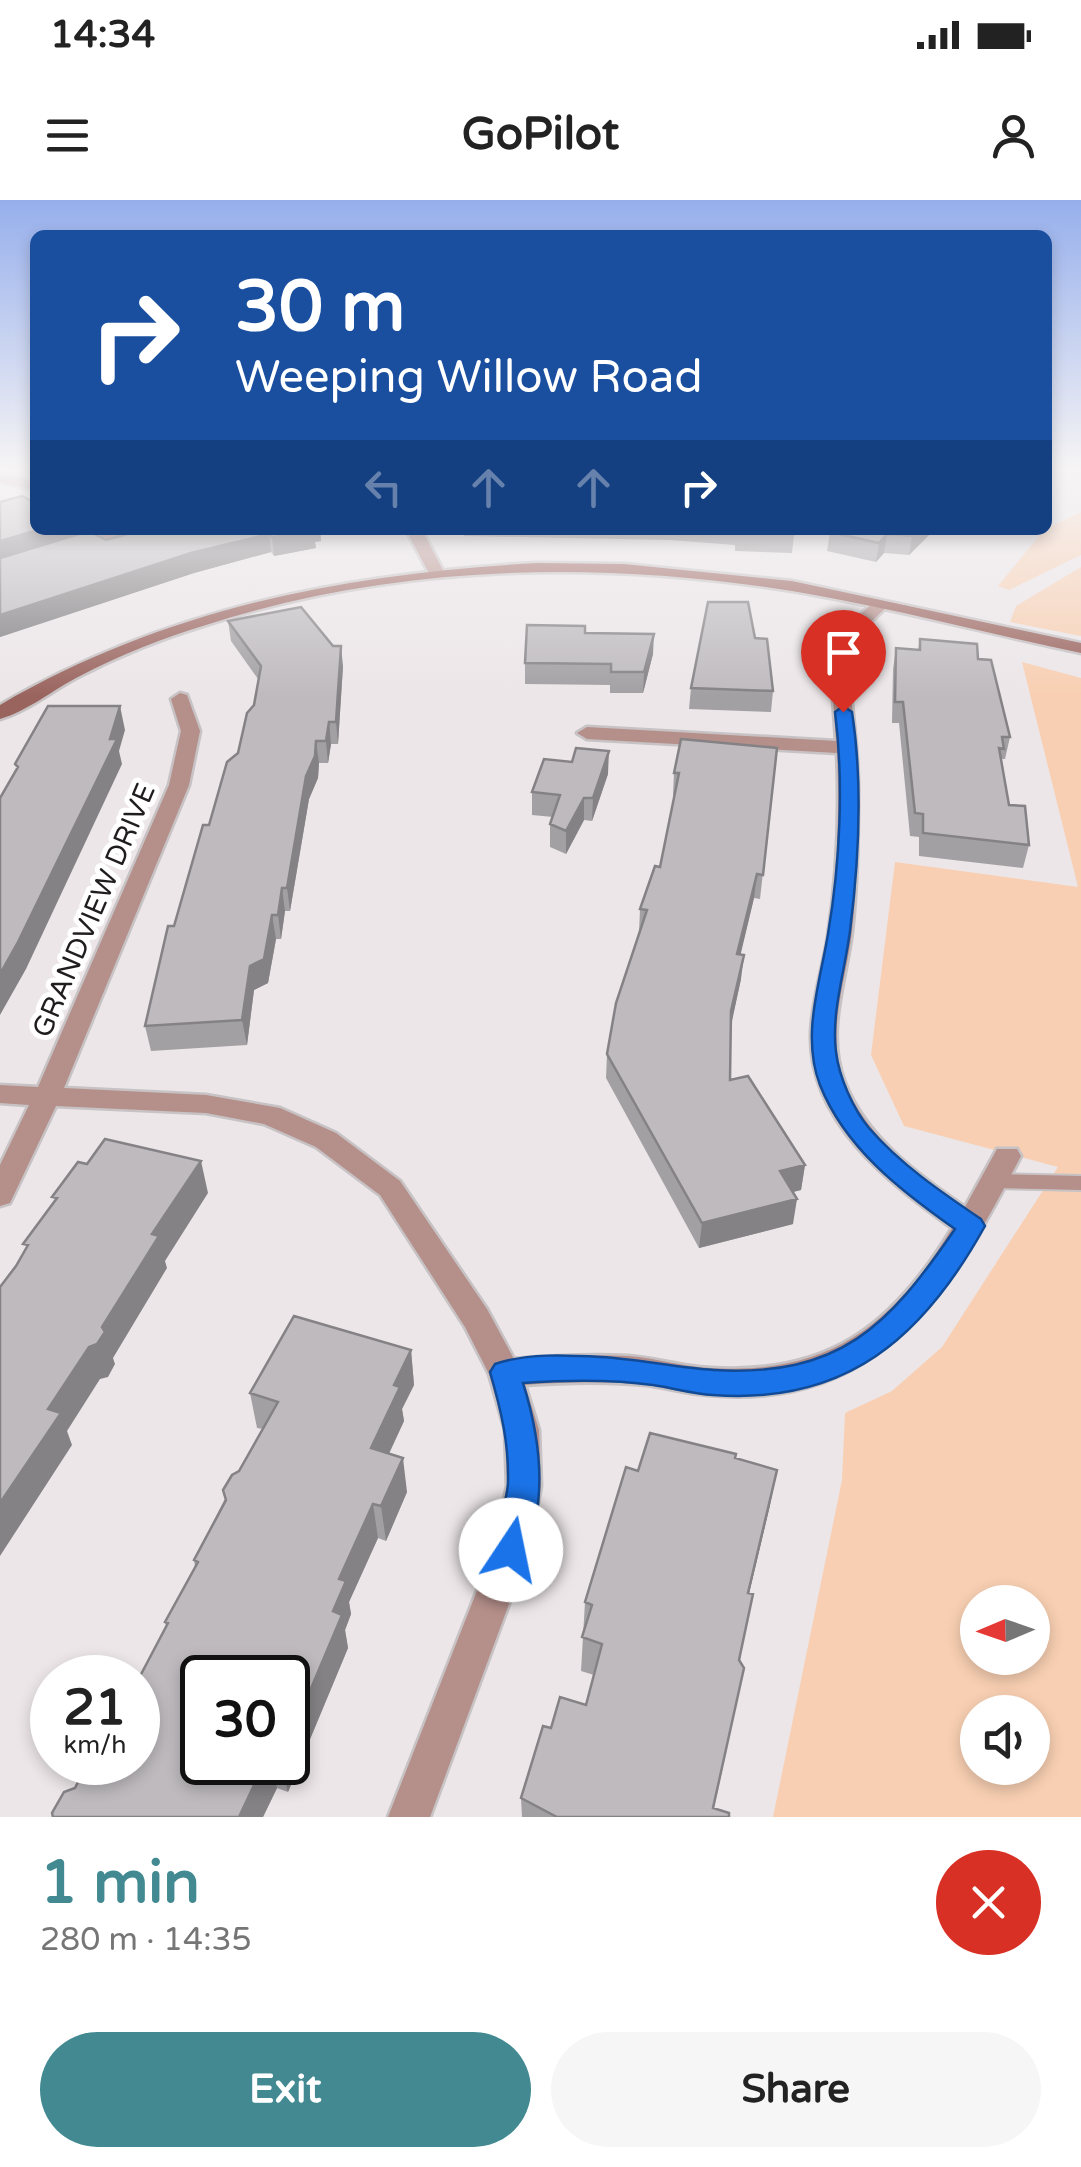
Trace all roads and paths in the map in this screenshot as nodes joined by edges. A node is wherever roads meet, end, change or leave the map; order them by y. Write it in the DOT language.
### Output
graph roads {
  1 [pos="76,545"];
  2 [pos="422,545"];
  3 [pos="53,553"];
  4 [pos="436,574"];
  5 [pos="880,605"];
  6 [pos="1081,648"];
  7 [pos="180,699"];
  8 [pos="0,713"];
  9 [pos="586,733"];
  10 [pos="848,748"];
  11 [pos="0,1094"];
  12 [pos="47,1096"];
  13 [pos="1000,1169"];
  14 [pos="1081,1183"];
  15 [pos="0,1195"];
  16 [pos="971,1226"];
  17 [pos="505,1372"];
  18 [pos="409,1817"];
  1 -- 3 [label="street"];
  2 -- 4 [label="street"];
  4 -- 5 [label="street"];
  4 -- 8 [label="street"];
  5 -- 6 [label="street"];
  5 -- 10 [label="street"];
  7 -- 12 [label="street, GRANDVIEW DRIVE"];
  9 -- 10 [label="street"];
  10 -- 16 [label="street"];
  11 -- 12 [label="street"];
  12 -- 15 [label="street, GRANDVIEW DRIVE"];
  12 -- 17 [label="street"];
  13 -- 14 [label="lane"];
  13 -- 16 [label="street"];
  16 -- 17 [label="street"];
  17 -- 18 [label="street"];
}
